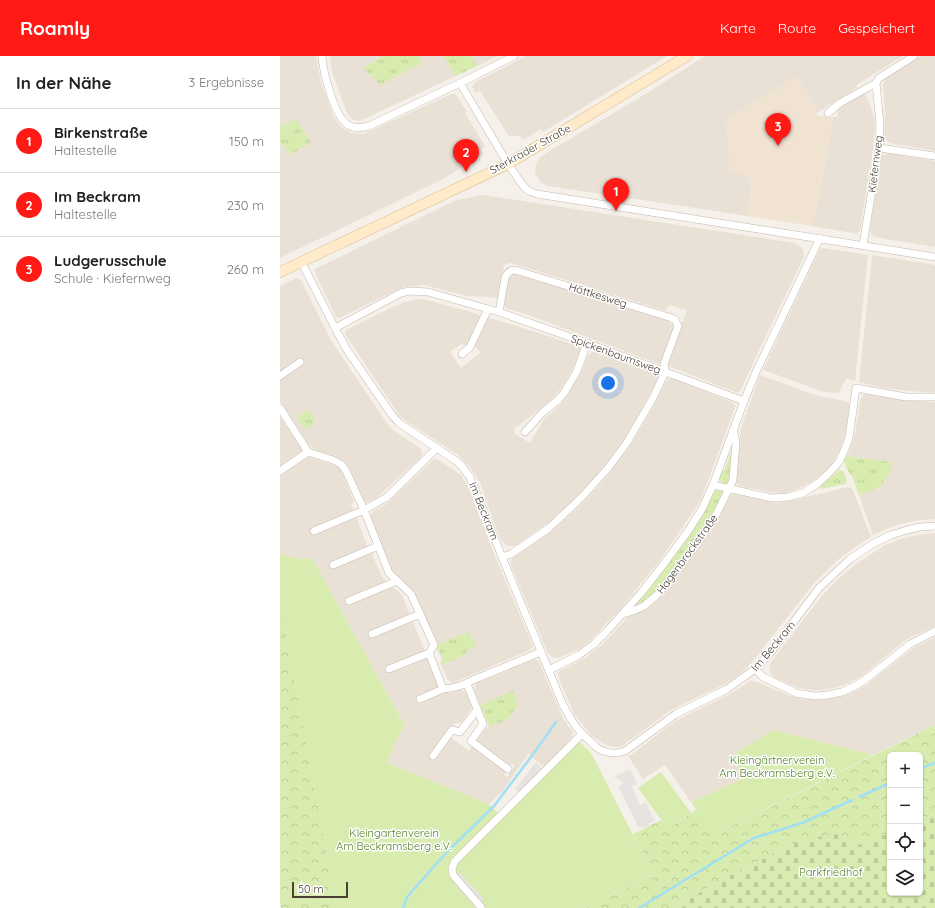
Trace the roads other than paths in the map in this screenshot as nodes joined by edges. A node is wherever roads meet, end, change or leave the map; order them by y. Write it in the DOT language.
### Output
graph roads {
  1 [pos="322,56"];
  2 [pos="514,56"];
  3 [pos="687,56"];
  4 [pos="914,56"];
  5 [pos="460,83"];
  6 [pos="876,83"];
  7 [pos="828,113"];
  8 [pos="879,148"];
  9 [pos="935,156"];
  10 [pos="508,164"];
  11 [pos="820,238"];
  12 [pos="863,245"];
  13 [pos="935,257"];
  14 [pos="301,261"];
  15 [pos="280,272"];
  16 [pos="488,309"];
  17 [pos="499,312"];
  18 [pos="335,328"];
  19 [pos="587,343"];
  20 [pos="462,354"];
  21 [pos="300,362"];
  22 [pos="665,372"];
  23 [pos="280,376"];
  24 [pos="935,397"];
  25 [pos="744,401"];
  26 [pos="280,408"];
  27 [pos="733,429"];
  28 [pos="525,432"];
  29 [pos="437,448"];
  30 [pos="308,452"];
  31 [pos="280,471"];
  32 [pos="713,485"];
  33 [pos="729,489"];
  34 [pos="364,510"];
  35 [pos="935,526"];
  36 [pos="314,531"];
  37 [pos="378,546"];
  38 [pos="502,557"];
  39 [pos="333,565"];
  40 [pos="397,581"];
  41 [pos="349,601"];
  42 [pos="420,614"];
  43 [pos="623,614"];
  44 [pos="935,631"];
  45 [pos="372,634"];
  46 [pos="541,652"];
  47 [pos="429,653"];
  48 [pos="389,669"];
  49 [pos="755,669"];
  50 [pos="549,670"];
  51 [pos="467,684"];
  52 [pos="443,689"];
  53 [pos="420,699"];
  54 [pos="477,710"];
  55 [pos="460,732"];
  56 [pos="582,734"];
  57 [pos="471,741"];
  58 [pos="433,756"];
  59 [pos="508,769"];
  60 [pos="481,907"];
  1 -- 5 [label="street"];
  2 -- 5 [label="street"];
  3 -- 10 [label="main road, Sterkrader Straße"];
  4 -- 6 [label="street"];
  5 -- 10 [label="street"];
  6 -- 7 [label="street"];
  6 -- 8 [label="street, Kiefernweg"];
  8 -- 9 [label="street"];
  8 -- 12 [label="street, Kiefernweg"];
  10 -- 11 [label="street"];
  10 -- 14 [label="main road, Sterkrader Straße"];
  11 -- 12 [label="street"];
  11 -- 25 [label="street, Hagenbrockstraße"];
  12 -- 13 [label="street"];
  14 -- 15 [label="main road, Sterkrader Straße"];
  14 -- 18 [label="street, Im Beckram"];
  16 -- 17 [label="street, Spickenbaumsweg"];
  16 -- 18 [label="street, Spickenbaumsweg"];
  16 -- 20 [label="street"];
  17 -- 19 [label="street, Spickenbaumsweg"];
  17 -- 22 [label="street, Höttkesweg"];
  18 -- 29 [label="street, Im Beckram"];
  19 -- 22 [label="street, Spickenbaumsweg"];
  19 -- 28 [label="street"];
  21 -- 23 [label="street"];
  22 -- 25 [label="street, Spickenbaumsweg"];
  22 -- 38 [label="street"];
  24 -- 33 [label="street"];
  25 -- 27 [label="street, Hagenbrockstraße"];
  26 -- 30 [label="street"];
  27 -- 32 [label="street, Hagenbrockstraße"];
  27 -- 33 [label="street, Hagenbrockstraße"];
  29 -- 34 [label="street"];
  29 -- 38 [label="street, Im Beckram"];
  30 -- 31 [label="street"];
  30 -- 34 [label="street"];
  32 -- 33 [label="street"];
  32 -- 43 [label="street, Hagenbrockstraße"];
  33 -- 43 [label="street, Hagenbrockstraße"];
  34 -- 36 [label="street"];
  34 -- 37 [label="street"];
  35 -- 49 [label="street, Im Beckram"];
  37 -- 39 [label="street"];
  37 -- 40 [label="street"];
  38 -- 46 [label="street, Im Beckram"];
  40 -- 41 [label="street"];
  40 -- 42 [label="street"];
  42 -- 45 [label="street"];
  42 -- 47 [label="street"];
  43 -- 50 [label="street, Hagenbrockstraße"];
  44 -- 49 [label="street"];
  46 -- 50 [label="street, Im Beckram"];
  46 -- 51 [label="street"];
  47 -- 48 [label="street"];
  47 -- 52 [label="street"];
  49 -- 56 [label="street, Im Beckram"];
  50 -- 56 [label="street, Im Beckram"];
  51 -- 52 [label="street"];
  51 -- 54 [label="street"];
  52 -- 53 [label="street"];
  54 -- 55 [label="street"];
  54 -- 57 [label="street"];
  55 -- 57 [label="street"];
  55 -- 58 [label="street"];
  56 -- 60 [label="street"];
  57 -- 59 [label="street"];
}
